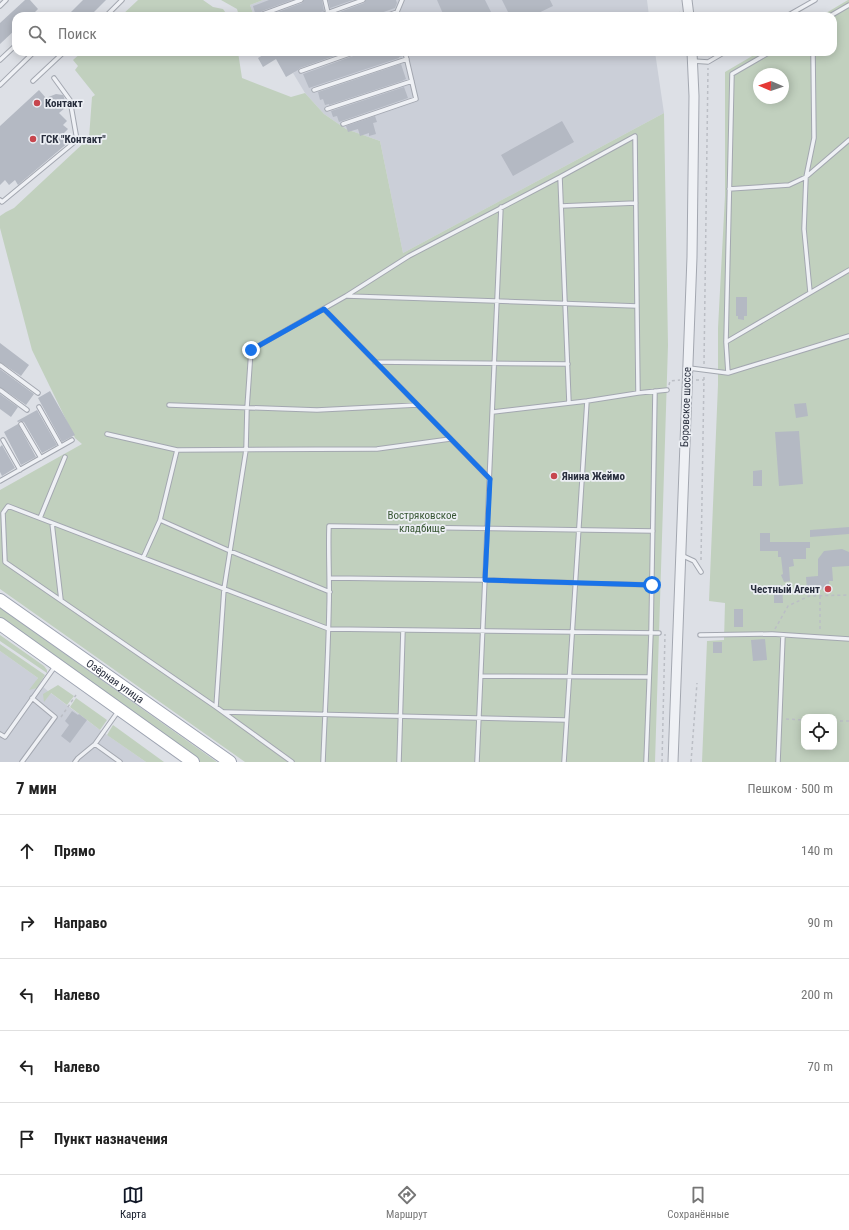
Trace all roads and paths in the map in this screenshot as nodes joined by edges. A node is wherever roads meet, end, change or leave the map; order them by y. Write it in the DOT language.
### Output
graph roads {
  1 [pos="6,0"];
  2 [pos="122,0"];
  3 [pos="301,0"];
  4 [pos="325,0"];
  5 [pos="363,0"];
  6 [pos="402,0"];
  7 [pos="687,0"];
  8 [pos="814,0"];
  9 [pos="849,5"];
  10 [pos="0,6"];
  11 [pos="110,12"];
  12 [pos="268,12"];
  13 [pos="328,12"];
  14 [pos="331,12"];
  15 [pos="398,12"];
  16 [pos="688,12"];
  17 [pos="794,12"];
  18 [pos="837,12"];
  19 [pos="12,49"];
  20 [pos="30,56"];
  21 [pos="60,56"];
  22 [pos="344,56"];
  23 [pos="406,56"];
  24 [pos="709,56"];
  25 [pos="719,56"];
  26 [pos="763,56"];
  27 [pos="813,56"];
  28 [pos="693,57"];
  29 [pos="407,59"];
  30 [pos="0,60"];
  31 [pos="708,62"];
  32 [pos="301,71"];
  33 [pos="54,78"];
  34 [pos="33,81"];
  35 [pos="412,81"];
  36 [pos="0,84"];
  37 [pos="314,90"];
  38 [pos="327,109"];
  39 [pos="343,124"];
  40 [pos="849,140"];
  41 [pos="560,177"];
  42 [pos="806,177"];
  43 [pos="730,189"];
  44 [pos="0,200"];
  45 [pos="636,203"];
  46 [pos="561,206"];
  47 [pos="502,207"];
  48 [pos="849,270"];
  49 [pos="810,292"];
  50 [pos="346,296"];
  51 [pos="497,301"];
  52 [pos="565,304"];
  53 [pos="637,306"];
  54 [pos="324,309"];
  55 [pos="849,336"];
  56 [pos="726,342"];
  57 [pos="375,362"];
  58 [pos="495,363"];
  59 [pos="568,364"];
  60 [pos="0,365"];
  61 [pos="688,368"];
  62 [pos="704,370"];
  63 [pos="728,373"];
  64 [pos="0,390"];
  65 [pos="666,390"];
  66 [pos="655,392"];
  67 [pos="38,393"];
  68 [pos="638,393"];
  69 [pos="587,401"];
  70 [pos="569,403"];
  71 [pos="169,405"];
  72 [pos="417,405"];
  73 [pos="39,407"];
  74 [pos="246,408"];
  75 [pos="27,410"];
  76 [pos="492,412"];
  77 [pos="22,424"];
  78 [pos="107,434"];
  79 [pos="450,439"];
  80 [pos="3,440"];
  81 [pos="72,440"];
  82 [pos="61,446"];
  83 [pos="177,450"];
  84 [pos="246,450"];
  85 [pos="66,457"];
  86 [pos="40,458"];
  87 [pos="20,470"];
  88 [pos="490,479"];
  89 [pos="0,480"];
  90 [pos="40,518"];
  91 [pos="160,520"];
  92 [pos="52,523"];
  93 [pos="488,528"];
  94 [pos="578,530"];
  95 [pos="653,531"];
  96 [pos="230,551"];
  97 [pos="681,555"];
  98 [pos="143,558"];
  99 [pos="701,572"];
  100 [pos="330,578"];
  101 [pos="485,580"];
  102 [pos="575,583"];
  103 [pos="652,585"];
  104 [pos="224,589"];
  105 [pos="330,592"];
  106 [pos="849,595"];
  107 [pos="820,596"];
  108 [pos="0,600"];
  109 [pos="61,600"];
  110 [pos="0,624"];
  111 [pos="329,629"];
  112 [pos="403,630"];
  113 [pos="483,631"];
  114 [pos="572,632"];
  115 [pos="651,633"];
  116 [pos="659,633"];
  117 [pos="665,633"];
  118 [pos="772,634"];
  119 [pos="700,635"];
  120 [pos="783,635"];
  121 [pos="820,637"];
  122 [pos="849,639"];
  123 [pos="56,664"];
  124 [pos="481,676"];
  125 [pos="569,677"];
  126 [pos="649,677"];
  127 [pos="696,683"];
  128 [pos="76,695"];
  129 [pos="32,698"];
  130 [pos="216,707"];
  131 [pos="120,710"];
  132 [pos="223,712"];
  133 [pos="325,714"];
  134 [pos="401,716"];
  135 [pos="55,717"];
  136 [pos="479,718"];
  137 [pos="780,719"];
  138 [pos="566,720"];
  139 [pos="801,720"];
  140 [pos="837,721"];
  141 [pos="849,721"];
  142 [pos="0,734"];
  143 [pos="95,744"];
  144 [pos="22,762"];
  145 [pos="75,762"];
  146 [pos="120,762"];
  147 [pos="193,762"];
  148 [pos="230,762"];
  149 [pos="292,762"];
  150 [pos="323,762"];
  151 [pos="399,762"];
  152 [pos="477,762"];
  153 [pos="564,762"];
  154 [pos="646,762"];
  155 [pos="662,762"];
  156 [pos="673,762"];
  157 [pos="691,762"];
  158 [pos="778,762"];
  1 -- 10 [label="lane"];
  2 -- 11 [label="lane"];
  3 -- 12 [label="lane"];
  4 -- 13 [label="lane"];
  5 -- 14 [label="lane"];
  6 -- 15 [label="lane"];
  7 -- 16 [label="street"];
  8 -- 17 [label="lane"];
  9 -- 18 [label="lane"];
  19 -- 30 [label="lane"];
  20 -- 36 [label="lane"];
  21 -- 34 [label="lane"];
  22 -- 32 [label="lane"];
  23 -- 29 [label="lane"];
  24 -- 31 [label="path"];
  25 -- 31 [label="lane"];
  26 -- 43 [label="lane"];
  27 -- 42 [label="lane"];
  28 -- 31 [label="lane"];
  28 -- 61 [label="street, Боровское шоссе"];
  29 -- 35 [label="lane"];
  29 -- 37 [label="lane"];
  31 -- 62 [label="path"];
  33 -- 44 [label="lane"];
  35 -- 38 [label="lane"];
  35 -- 39 [label="lane"];
  40 -- 42 [label="lane"];
  41 -- 45 [label="lane"];
  41 -- 46 [label="lane"];
  41 -- 47 [label="lane"];
  42 -- 43 [label="lane"];
  42 -- 49 [label="lane"];
  43 -- 56 [label="lane"];
  45 -- 46 [label="lane"];
  45 -- 53 [label="lane"];
  46 -- 52 [label="lane"];
  47 -- 50 [label="lane"];
  47 -- 51 [label="lane"];
  48 -- 49 [label="lane"];
  49 -- 56 [label="lane"];
  50 -- 51 [label="lane"];
  50 -- 54 [label="lane"];
  51 -- 52 [label="lane"];
  51 -- 58 [label="lane"];
  52 -- 53 [label="lane"];
  52 -- 59 [label="lane"];
  53 -- 68 [label="lane"];
  54 -- 57 [label="lane"];
  54 -- 74 [label="lane"];
  55 -- 63 [label="lane"];
  56 -- 63 [label="lane"];
  57 -- 58 [label="lane"];
  57 -- 72 [label="lane"];
  58 -- 59 [label="lane"];
  58 -- 76 [label="lane"];
  59 -- 70 [label="lane"];
  60 -- 67 [label="lane"];
  61 -- 62 [label="lane"];
  61 -- 97 [label="street, Боровское шоссе"];
  62 -- 63 [label="lane"];
  62 -- 99 [label="path"];
  64 -- 75 [label="lane"];
  65 -- 66 [label="lane"];
  66 -- 68 [label="lane"];
  66 -- 95 [label="lane"];
  68 -- 69 [label="lane"];
  69 -- 70 [label="lane"];
  69 -- 94 [label="lane"];
  70 -- 76 [label="lane"];
  71 -- 74 [label="lane"];
  72 -- 74 [label="lane"];
  72 -- 79 [label="lane"];
  73 -- 82 [label="lane"];
  74 -- 84 [label="lane"];
  76 -- 88 [label="lane"];
  77 -- 86 [label="lane"];
  78 -- 83 [label="lane"];
  79 -- 84 [label="lane"];
  79 -- 88 [label="lane"];
  80 -- 87 [label="lane"];
  81 -- 82 [label="lane"];
  82 -- 86 [label="lane"];
  83 -- 84 [label="lane"];
  83 -- 91 [label="lane"];
  84 -- 96 [label="lane"];
  85 -- 90 [label="lane"];
  86 -- 87 [label="lane"];
  87 -- 89 [label="lane"];
  88 -- 93 [label="lane"];
  90 -- 92 [label="lane"];
  90 -- 109 [label="lane"];
  91 -- 96 [label="lane"];
  91 -- 98 [label="lane"];
  92 -- 98 [label="lane"];
  92 -- 109 [label="lane"];
  93 -- 94 [label="lane"];
  93 -- 100 [label="lane"];
  93 -- 101 [label="lane"];
  94 -- 95 [label="lane"];
  94 -- 102 [label="lane"];
  95 -- 103 [label="lane"];
  96 -- 104 [label="lane"];
  96 -- 105 [label="lane"];
  97 -- 99 [label="lane"];
  97 -- 156 [label="street, Боровское шоссе"];
  98 -- 104 [label="lane"];
  100 -- 101 [label="lane"];
  100 -- 105 [label="lane"];
  101 -- 102 [label="lane"];
  101 -- 113 [label="lane"];
  102 -- 103 [label="lane"];
  102 -- 114 [label="lane"];
  103 -- 115 [label="lane"];
  104 -- 111 [label="lane"];
  104 -- 130 [label="lane"];
  105 -- 111 [label="lane"];
  106 -- 107 [label="path"];
  107 -- 118 [label="path"];
  107 -- 121 [label="path"];
  108 -- 148 [label="main road, Озёрная улица"];
  109 -- 130 [label="lane"];
  110 -- 123 [label="main road, Озёрная улица"];
  111 -- 112 [label="lane"];
  111 -- 133 [label="lane"];
  112 -- 113 [label="lane"];
  112 -- 134 [label="lane"];
  113 -- 114 [label="lane"];
  113 -- 124 [label="lane"];
  114 -- 115 [label="lane"];
  114 -- 125 [label="lane"];
  115 -- 116 [label="lane"];
  115 -- 126 [label="lane"];
  117 -- 155 [label="path"];
  118 -- 119 [label="lane"];
  118 -- 120 [label="lane"];
  120 -- 121 [label="lane"];
  120 -- 137 [label="lane"];
  121 -- 122 [label="lane"];
  123 -- 129 [label="lane"];
  123 -- 131 [label="main road, Озёрная улица"];
  124 -- 125 [label="lane"];
  124 -- 136 [label="lane"];
  125 -- 126 [label="lane"];
  125 -- 138 [label="lane"];
  126 -- 154 [label="lane"];
  127 -- 157 [label="path"];
  128 -- 135 [label="path"];
  129 -- 135 [label="lane"];
  129 -- 142 [label="lane"];
  130 -- 132 [label="lane"];
  131 -- 143 [label="lane"];
  131 -- 147 [label="main road, Озёрная улица"];
  132 -- 133 [label="lane"];
  132 -- 149 [label="lane"];
  133 -- 134 [label="lane"];
  133 -- 150 [label="lane"];
  134 -- 136 [label="lane"];
  134 -- 151 [label="lane"];
  135 -- 144 [label="lane"];
  136 -- 138 [label="lane"];
  136 -- 152 [label="lane"];
  137 -- 139 [label="path"];
  137 -- 158 [label="lane"];
  138 -- 153 [label="lane"];
  140 -- 141 [label="path"];
  143 -- 145 [label="lane"];
  143 -- 146 [label="lane"];
}
